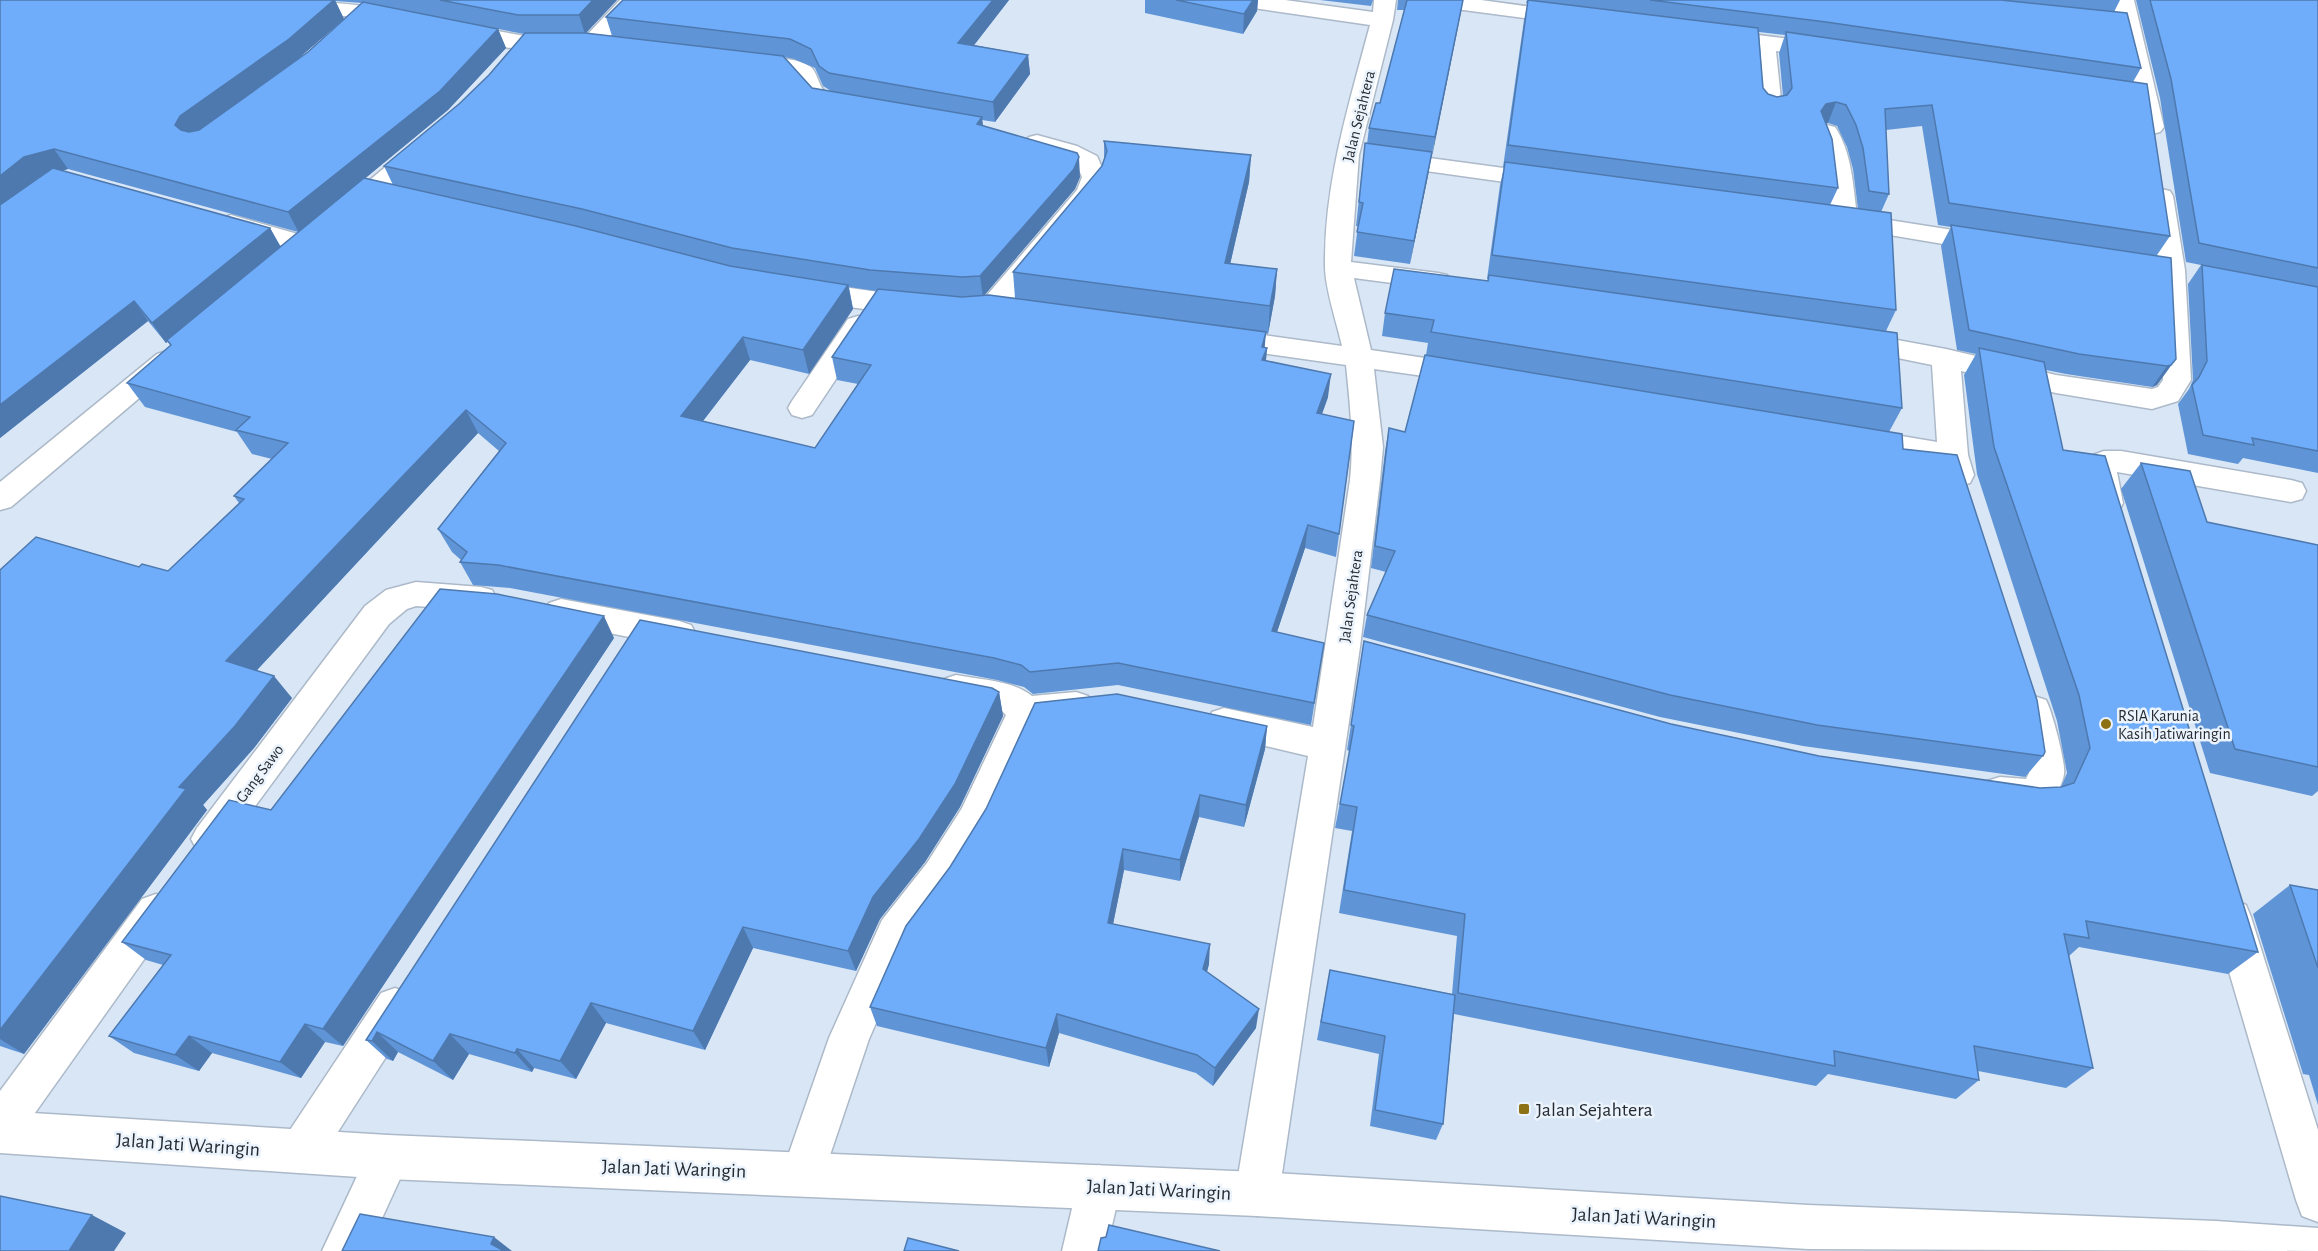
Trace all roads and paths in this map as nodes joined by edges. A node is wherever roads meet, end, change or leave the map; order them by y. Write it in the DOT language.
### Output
graph roads {
  1 [pos="230,0"];
  2 [pos="632,0"];
  3 [pos="1240,0"];
  4 [pos="1433,0"];
  5 [pos="2122,0"];
  6 [pos="267,1"];
  7 [pos="1384,10"];
  8 [pos="367,12"];
  9 [pos="1590,21"];
  10 [pos="2106,22"];
  11 [pos="2130,24"];
  12 [pos="346,32"];
  13 [pos="1694,34"];
  14 [pos="592,43"];
  15 [pos="1764,43"];
  16 [pos="622,47"];
  17 [pos="1843,53"];
  18 [pos="723,60"];
  19 [pos="2124,95"];
  20 [pos="2148,98"];
  21 [pos="868,108"];
  22 [pos="1770,109"];
  23 [pos="441,132"];
  24 [pos="1827,132"];
  25 [pos="1016,136"];
  26 [pos="2154,144"];
  27 [pos="1347,154"];
  28 [pos="2159,178"];
  29 [pos="1570,183"];
  30 [pos="372,191"];
  31 [pos="405,198"];
  32 [pos="208,217"];
  33 [pos="320,234"];
  34 [pos="2016,248"];
  35 [pos="279,267"];
  36 [pos="1338,268"];
  37 [pos="1464,285"];
  38 [pos="783,286"];
  39 [pos="874,301"];
  40 [pos="992,307"];
  41 [pos="1025,312"];
  42 [pos="1194,335"];
  43 [pos="1833,338"];
  44 [pos="189,342"];
  45 [pos="1359,358"];
  46 [pos="1946,358"];
  47 [pos="1498,378"];
  48 [pos="802,408"];
  49 [pos="1836,435"];
  50 [pos="1953,455"];
  51 [pos="2291,491"];
  52 [pos="0,499"];
  53 [pos="1967,499"];
  54 [pos="2116,532"];
  55 [pos="710,641"];
  56 [pos="1343,647"];
  57 [pos="1377,656"];
  58 [pos="2024,677"];
  59 [pos="927,684"];
  60 [pos="1107,703"];
  61 [pos="1025,711"];
  62 [pos="1194,716"];
  63 [pos="1326,745"];
  64 [pos="1972,788"];
  65 [pos="2222,884"];
  66 [pos="410,983"];
  67 [pos="0,1126"];
  68 [pos="0,1132"];
  69 [pos="301,1151"];
  70 [pos="388,1156"];
  71 [pos="804,1173"];
  72 [pos="1099,1187"];
  73 [pos="1257,1194"];
  74 [pos="2318,1200"];
  75 [pos="2218,1247"];
  76 [pos="2318,1250"];
  77 [pos="344,1251"];
  78 [pos="1084,1251"];
  1 -- 6 [label="street"];
  2 -- 14 [label="street"];
  3 -- 7 [label="street"];
  4 -- 9 [label="street"];
  5 -- 11 [label="street"];
  6 -- 8 [label="street"];
  7 -- 27 [label="street, Jalan Sejahtera"];
  8 -- 12 [label="street"];
  8 -- 14 [label="street"];
  10 -- 11 [label="street"];
  11 -- 20 [label="street"];
  13 -- 15 [label="street"];
  14 -- 16 [label="street"];
  15 -- 17 [label="street"];
  15 -- 22 [label="street"];
  18 -- 21 [label="street"];
  19 -- 20 [label="street"];
  20 -- 26 [label="street"];
  23 -- 30 [label="street"];
  24 -- 34 [label="street"];
  25 -- 40 [label="street"];
  27 -- 29 [label="street"];
  27 -- 36 [label="street, Jalan Sejahtera"];
  28 -- 46 [label="street"];
  30 -- 31 [label="street"];
  30 -- 33 [label="street"];
  32 -- 33 [label="street"];
  33 -- 35 [label="street"];
  36 -- 37 [label="street"];
  36 -- 45 [label="street, Jalan Sejahtera"];
  38 -- 39 [label="street"];
  39 -- 40 [label="street"];
  39 -- 48 [label="street"];
  40 -- 41 [label="street"];
  42 -- 45 [label="street"];
  43 -- 46 [label="street"];
  44 -- 52 [label="street"];
  45 -- 47 [label="street"];
  45 -- 56 [label="street, Jalan Sejahtera"];
  46 -- 50 [label="street"];
  49 -- 50 [label="street"];
  50 -- 53 [label="street"];
  51 -- 54 [label="street"];
  55 -- 67 [label="street, Gang Sawo"];
  56 -- 57 [label="street"];
  56 -- 63 [label="street, Jalan Sejahtera"];
  58 -- 64 [label="street"];
  59 -- 61 [label="street"];
  60 -- 61 [label="street"];
  61 -- 71 [label="street"];
  62 -- 63 [label="street"];
  63 -- 73 [label="street, Jalan Sejahtera"];
  65 -- 74 [label="street"];
  66 -- 69 [label="street"];
  68 -- 69 [label="street, Jalan Jati Waringin"];
  69 -- 70 [label="street, Jalan Jati Waringin"];
  70 -- 71 [label="street, Jalan Jati Waringin"];
  70 -- 77 [label="street"];
  71 -- 72 [label="street, Jalan Jati Waringin"];
  72 -- 73 [label="street, Jalan Jati Waringin"];
  72 -- 78 [label="street"];
  73 -- 75 [label="street, Jalan Jati Waringin"];
  75 -- 76 [label="street, Jalan Jati Waringin"];
}
